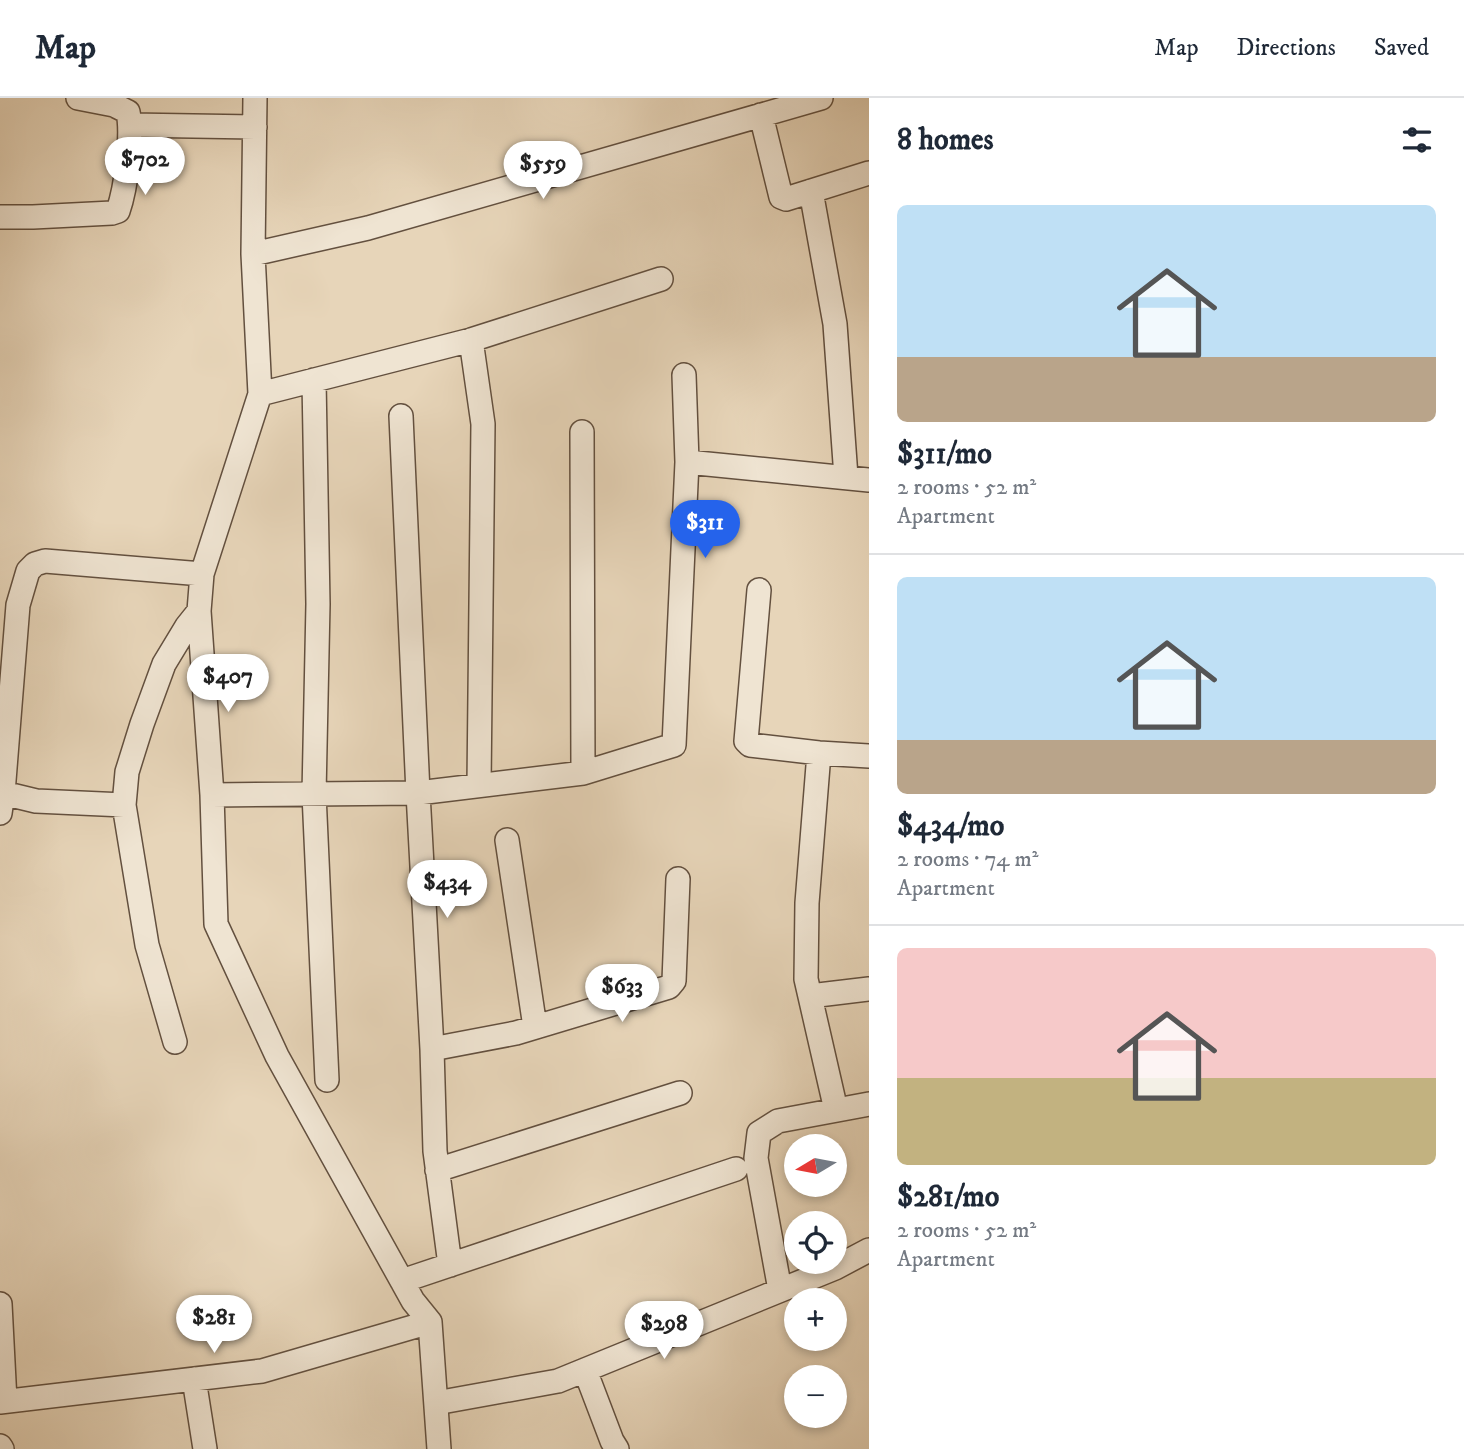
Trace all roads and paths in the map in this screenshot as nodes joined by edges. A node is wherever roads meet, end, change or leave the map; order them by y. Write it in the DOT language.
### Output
graph roads {
  1 [pos="78,98"];
  2 [pos="255,98"];
  3 [pos="821,98"];
  4 [pos="761,116"];
  5 [pos="131,125"];
  6 [pos="255,127"];
  7 [pos="869,173"];
  8 [pos="811,191"];
  9 [pos="0,217"];
  10 [pos="253,254"];
  11 [pos="661,279"];
  12 [pos="471,340"];
  13 [pos="684,375"];
  14 [pos="314,380"];
  15 [pos="260,394"];
  16 [pos="401,415"];
  17 [pos="582,432"];
  18 [pos="687,462"];
  19 [pos="846,477"];
  20 [pos="869,480"];
  21 [pos="202,574"];
  22 [pos="759,590"];
  23 [pos="9,602"];
  24 [pos="199,611"];
  25 [pos="819,753"];
  26 [pos="869,756"];
  27 [pos="583,773"];
  28 [pos="479,785"];
  29 [pos="418,793"];
  30 [pos="314,794"];
  31 [pos="212,796"];
  32 [pos="2,803"];
  33 [pos="124,806"];
  34 [pos="507,840"];
  35 [pos="678,879"];
  36 [pos="869,989"];
  37 [pos="810,996"];
  38 [pos="535,1027"];
  39 [pos="175,1042"];
  40 [pos="432,1049"];
  41 [pos="327,1080"];
  42 [pos="680,1093"];
  43 [pos="869,1104"];
  44 [pos="836,1110"];
  45 [pos="736,1169"];
  46 [pos="437,1170"];
  47 [pos="869,1250"];
  48 [pos="450,1265"];
  49 [pos="402,1281"];
  50 [pos="780,1290"];
  51 [pos="0,1304"];
  52 [pos="430,1322"];
  53 [pos="584,1370"];
  54 [pos="194,1379"];
  55 [pos="2,1401"];
  56 [pos="436,1403"];
  57 [pos="205,1449"];
  58 [pos="439,1449"];
  59 [pos="617,1449"];
  1 -- 5 [label="street"];
  2 -- 6 [label="street"];
  3 -- 4 [label="street"];
  4 -- 8 [label="street"];
  4 -- 10 [label="street"];
  5 -- 6 [label="street"];
  5 -- 9 [label="street"];
  6 -- 10 [label="street"];
  7 -- 8 [label="street"];
  8 -- 19 [label="street"];
  10 -- 15 [label="street"];
  11 -- 12 [label="street"];
  12 -- 14 [label="street"];
  12 -- 28 [label="street"];
  13 -- 18 [label="street"];
  14 -- 15 [label="street"];
  14 -- 30 [label="street"];
  15 -- 21 [label="street"];
  16 -- 29 [label="street"];
  17 -- 27 [label="street"];
  18 -- 19 [label="street"];
  18 -- 27 [label="street"];
  19 -- 20 [label="street"];
  21 -- 23 [label="street"];
  21 -- 24 [label="street"];
  22 -- 25 [label="street"];
  23 -- 32 [label="street"];
  24 -- 31 [label="street"];
  24 -- 33 [label="street"];
  25 -- 26 [label="street"];
  25 -- 37 [label="street"];
  27 -- 28 [label="street"];
  28 -- 29 [label="street"];
  29 -- 30 [label="street"];
  29 -- 40 [label="street"];
  30 -- 31 [label="street"];
  30 -- 41 [label="street"];
  31 -- 49 [label="street"];
  32 -- 33 [label="street"];
  33 -- 39 [label="street"];
  34 -- 38 [label="street"];
  35 -- 38 [label="street"];
  36 -- 37 [label="street"];
  37 -- 44 [label="street"];
  38 -- 40 [label="street"];
  40 -- 46 [label="street"];
  42 -- 46 [label="street"];
  43 -- 44 [label="street"];
  44 -- 50 [label="street"];
  45 -- 48 [label="street"];
  46 -- 48 [label="street"];
  47 -- 50 [label="street"];
  48 -- 49 [label="street"];
  49 -- 52 [label="street"];
  50 -- 53 [label="street"];
  51 -- 55 [label="street"];
  52 -- 54 [label="street"];
  52 -- 56 [label="street"];
  53 -- 56 [label="street"];
  53 -- 59 [label="street"];
  54 -- 55 [label="street"];
  54 -- 57 [label="street"];
  56 -- 58 [label="street"];
}
